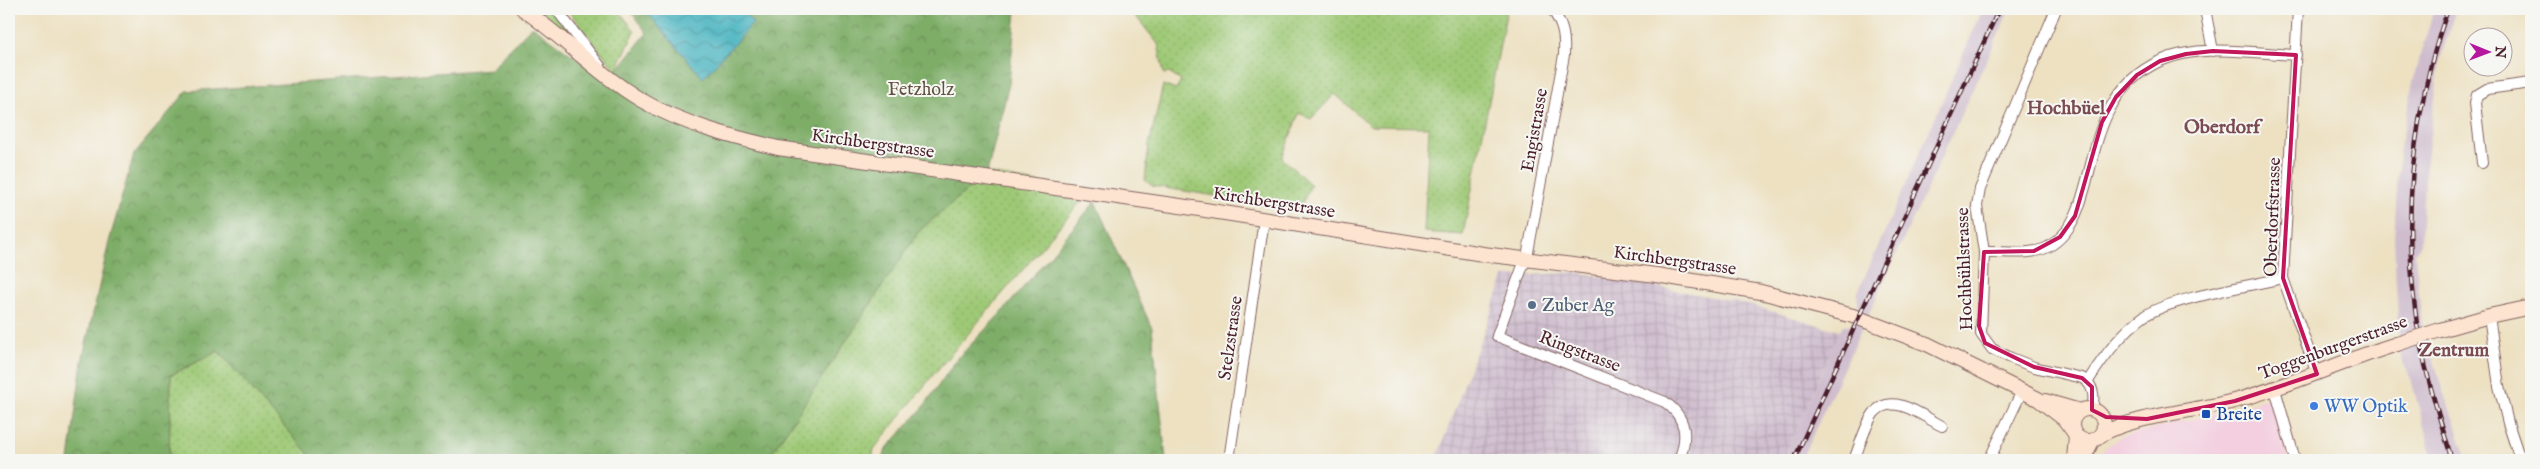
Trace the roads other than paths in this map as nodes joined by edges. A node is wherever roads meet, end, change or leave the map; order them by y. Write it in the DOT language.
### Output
graph roads {
  1 [pos="523,9"];
  2 [pos="556,9"];
  3 [pos="1552,9"];
  4 [pos="2056,9"];
  5 [pos="2205,9"];
  6 [pos="2298,9"];
  7 [pos="2213,51"];
  8 [pos="2296,56"];
  9 [pos="604,72"];
  10 [pos="2531,84"];
  11 [pos="2482,163"];
  12 [pos="1264,220"];
  13 [pos="1984,252"];
  14 [pos="1526,260"];
  15 [pos="2284,278"];
  16 [pos="2531,307"];
  17 [pos="2489,316"];
  18 [pos="2317,374"];
  19 [pos="2088,382"];
  20 [pos="2275,389"];
  21 [pos="2022,391"];
  22 [pos="2038,399"];
  23 [pos="2091,412"];
  24 [pos="2147,419"];
  25 [pos="1942,426"];
  26 [pos="2075,434"];
  27 [pos="2096,438"];
  28 [pos="2531,459"];
  29 [pos="1229,460"];
  30 [pos="1679,460"];
  31 [pos="1854,460"];
  32 [pos="1988,460"];
  33 [pos="2074,460"];
  34 [pos="2083,460"];
  35 [pos="2295,460"];
  1 -- 9 [label="main road, Kirchbergstrasse"];
  2 -- 9 [label="street"];
  3 -- 14 [label="street, Engistrasse"];
  4 -- 13 [label="street, Hochbühlstrasse"];
  5 -- 7 [label="street"];
  6 -- 8 [label="street, Oberdorfstrasse"];
  7 -- 8 [label="street"];
  7 -- 13 [label="street"];
  8 -- 15 [label="street, Oberdorfstrasse"];
  9 -- 12 [label="main road, Kirchbergstrasse"];
  10 -- 11 [label="street"];
  12 -- 14 [label="main road, Kirchbergstrasse"];
  12 -- 29 [label="street, Stelzstrasse"];
  13 -- 19 [label="street, Hochbühlstrasse"];
  14 -- 21 [label="main road, Kirchbergstrasse"];
  14 -- 30 [label="street, Ringstrasse"];
  15 -- 18 [label="street, Oberdorfstrasse"];
  15 -- 19 [label="street"];
  16 -- 17 [label="main road, Toggenburgerstrasse"];
  17 -- 18 [label="main road, Toggenburgerstrasse, bridge"];
  17 -- 28 [label="street"];
  18 -- 20 [label="main road, Toggenburgerstrasse"];
  19 -- 23 [label="street"];
  20 -- 24 [label="main road, Toggenburgerstrasse"];
  20 -- 35 [label="street"];
  21 -- 22 [label="main road, Kirchbergstrasse"];
  21 -- 32 [label="street"];
  22 -- 23 [label="main road, Kirchbergstrasse"];
  22 -- 26 [label="main road, Kirchbergstrasse"];
  23 -- 24 [label="main road, Toggenburgerstrasse"];
  23 -- 26 [label="main road"];
  23 -- 27 [label="main road"];
  24 -- 27 [label="main road, Toggenburgerstrasse"];
  25 -- 31 [label="street"];
  26 -- 27 [label="main road"];
  26 -- 33 [label="main road"];
  27 -- 34 [label="main road"];
}
